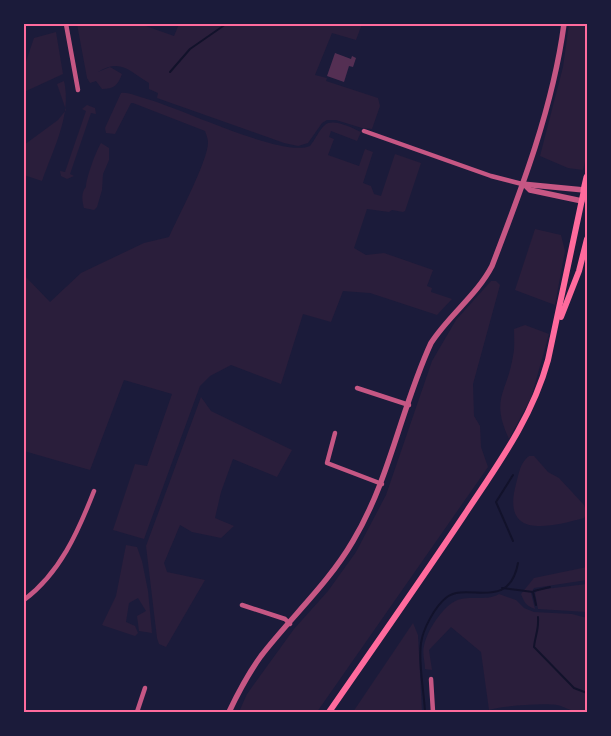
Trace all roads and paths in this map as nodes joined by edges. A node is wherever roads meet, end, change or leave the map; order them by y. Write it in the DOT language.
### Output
graph roads {
  1 [pos="66,24"];
  2 [pos="564,24"];
  3 [pos="78,90"];
  4 [pos="364,132"];
  5 [pos="587,177"];
  6 [pos="523,184"];
  7 [pos="586,191"];
  8 [pos="585,202"];
  9 [pos="587,239"];
  10 [pos="556,327"];
  11 [pos="357,388"];
  12 [pos="409,405"];
  13 [pos="336,433"];
  14 [pos="382,484"];
  15 [pos="94,490"];
  16 [pos="24,600"];
  17 [pos="242,604"];
  18 [pos="290,624"];
  19 [pos="431,679"];
  20 [pos="145,688"];
  21 [pos="137,712"];
  22 [pos="229,712"];
  23 [pos="329,712"];
  24 [pos="432,712"];
  1 -- 3 [label="street"];
  2 -- 6 [label="street"];
  4 -- 6 [label="street"];
  5 -- 7 [label="main road"];
  6 -- 7 [label="street"];
  6 -- 8 [label="street"];
  6 -- 12 [label="street"];
  7 -- 8 [label="main road"];
  8 -- 10 [label="main road"];
  9 -- 10 [label="main road"];
  10 -- 23 [label="main road"];
  11 -- 12 [label="street"];
  12 -- 14 [label="street"];
  13 -- 14 [label="street"];
  14 -- 18 [label="street"];
  15 -- 16 [label="street"];
  17 -- 18 [label="street"];
  18 -- 22 [label="street"];
  19 -- 24 [label="street"];
  20 -- 21 [label="street"];
}
